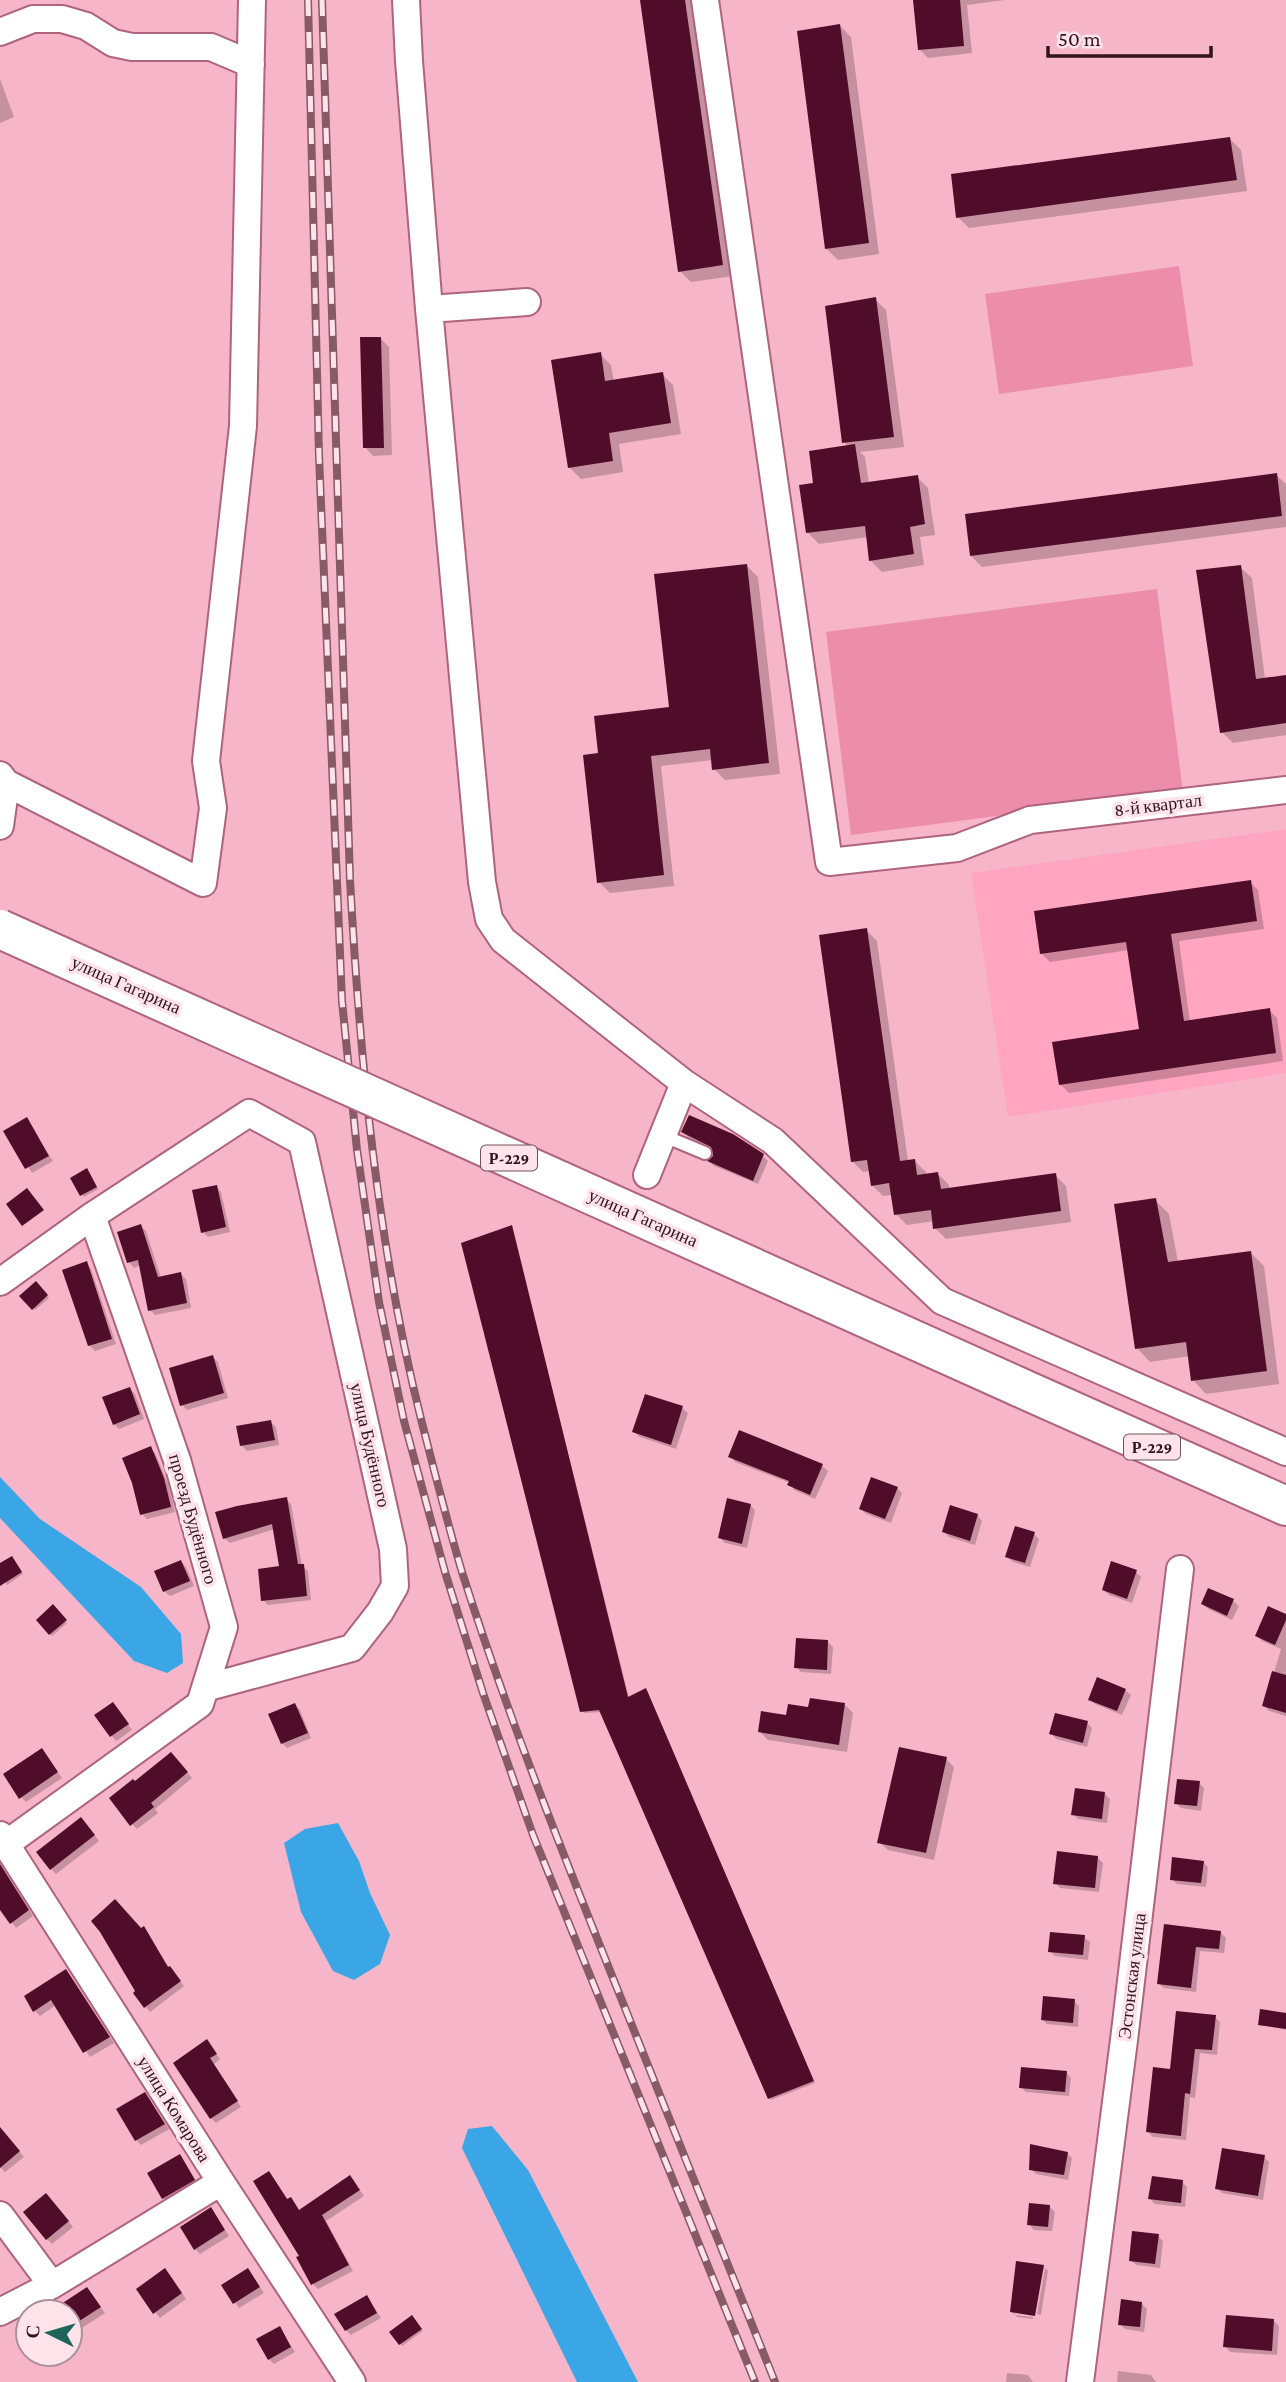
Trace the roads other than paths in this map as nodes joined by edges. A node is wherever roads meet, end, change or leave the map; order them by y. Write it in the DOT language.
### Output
graph roads {
  1 [pos="252,0"];
  2 [pos="406,0"];
  3 [pos="705,0"];
  4 [pos="0,32"];
  5 [pos="251,64"];
  6 [pos="527,302"];
  7 [pos="429,309"];
  8 [pos="3,779"];
  9 [pos="1286,790"];
  10 [pos="0,826"];
  11 [pos="0,929"];
  12 [pos="684,1083"];
  13 [pos="664,1136"];
  14 [pos="705,1153"];
  15 [pos="647,1175"];
  16 [pos="92,1216"];
  17 [pos="0,1282"];
  18 [pos="1286,1452"];
  19 [pos="1286,1506"];
  20 [pos="1180,1569"];
  21 [pos="205,1688"];
  22 [pos="3,1840"];
  23 [pos="221,2182"];
  24 [pos="0,2215"];
  25 [pos="52,2286"];
  26 [pos="0,2312"];
  27 [pos="352,2382"];
  28 [pos="1080,2382"];
  1 -- 5 [label="street"];
  2 -- 7 [label="street"];
  3 -- 9 [label="street, 8-й квартал"];
  4 -- 5 [label="street"];
  5 -- 8 [label="street"];
  6 -- 7 [label="street"];
  7 -- 12 [label="street"];
  8 -- 10 [label="street"];
  11 -- 19 [label="main road, улица Гагарина / Р-229, bridge"];
  12 -- 13 [label="street"];
  12 -- 18 [label="street"];
  13 -- 14 [label="lane"];
  13 -- 15 [label="street"];
  16 -- 17 [label="street"];
  16 -- 21 [label="street, проезд Будённого"];
  16 -- 21 [label="street, улица Будённого"];
  20 -- 28 [label="street, Эстонская улица"];
  21 -- 22 [label="street, проезд Будённого"];
  22 -- 23 [label="street, улица Комарова"];
  23 -- 25 [label="street"];
  23 -- 27 [label="street, улица Комарова"];
  24 -- 25 [label="street"];
  25 -- 26 [label="street"];
}
